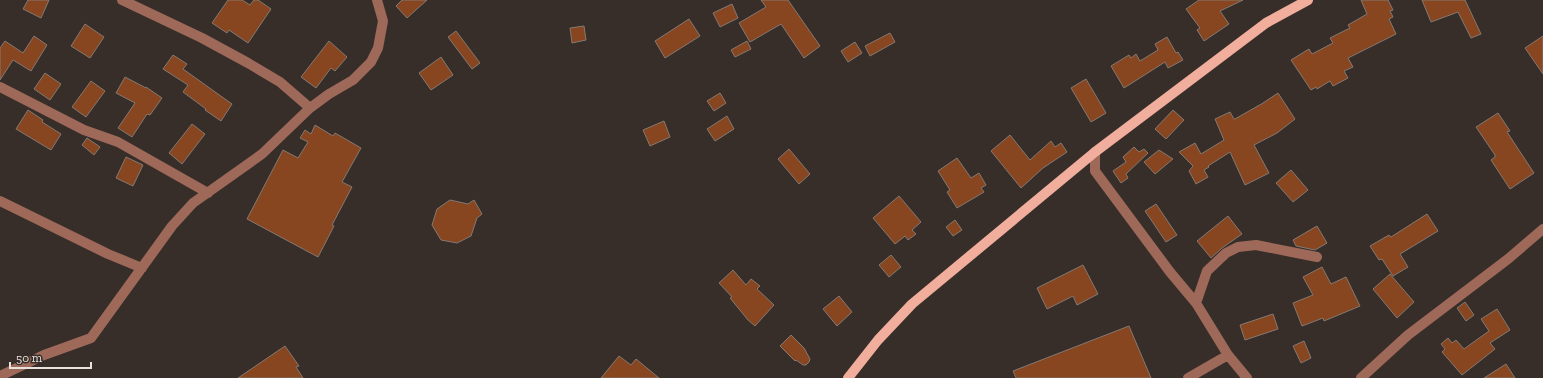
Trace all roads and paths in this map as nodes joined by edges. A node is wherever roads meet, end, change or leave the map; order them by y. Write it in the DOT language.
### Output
graph roads {
  1 [pos="122,0"];
  2 [pos="377,0"];
  3 [pos="1308,0"];
  4 [pos="0,87"];
  5 [pos="310,108"];
  6 [pos="1095,152"];
  7 [pos="208,193"];
  8 [pos="0,201"];
  9 [pos="1543,229"];
  10 [pos="1318,257"];
  11 [pos="142,268"];
  12 [pos="1196,303"];
  13 [pos="1228,355"];
  14 [pos="0,376"];
  15 [pos="848,378"];
  16 [pos="1188,378"];
  17 [pos="1247,378"];
  18 [pos="1361,378"];
  1 -- 5 [label="street"];
  2 -- 5 [label="street"];
  3 -- 6 [label="main road"];
  4 -- 7 [label="street"];
  5 -- 7 [label="street"];
  6 -- 12 [label="street"];
  6 -- 15 [label="main road"];
  7 -- 11 [label="street"];
  8 -- 11 [label="street"];
  9 -- 18 [label="street"];
  10 -- 12 [label="street"];
  11 -- 14 [label="street"];
  12 -- 13 [label="street"];
  13 -- 16 [label="street"];
  13 -- 17 [label="street"];
}
